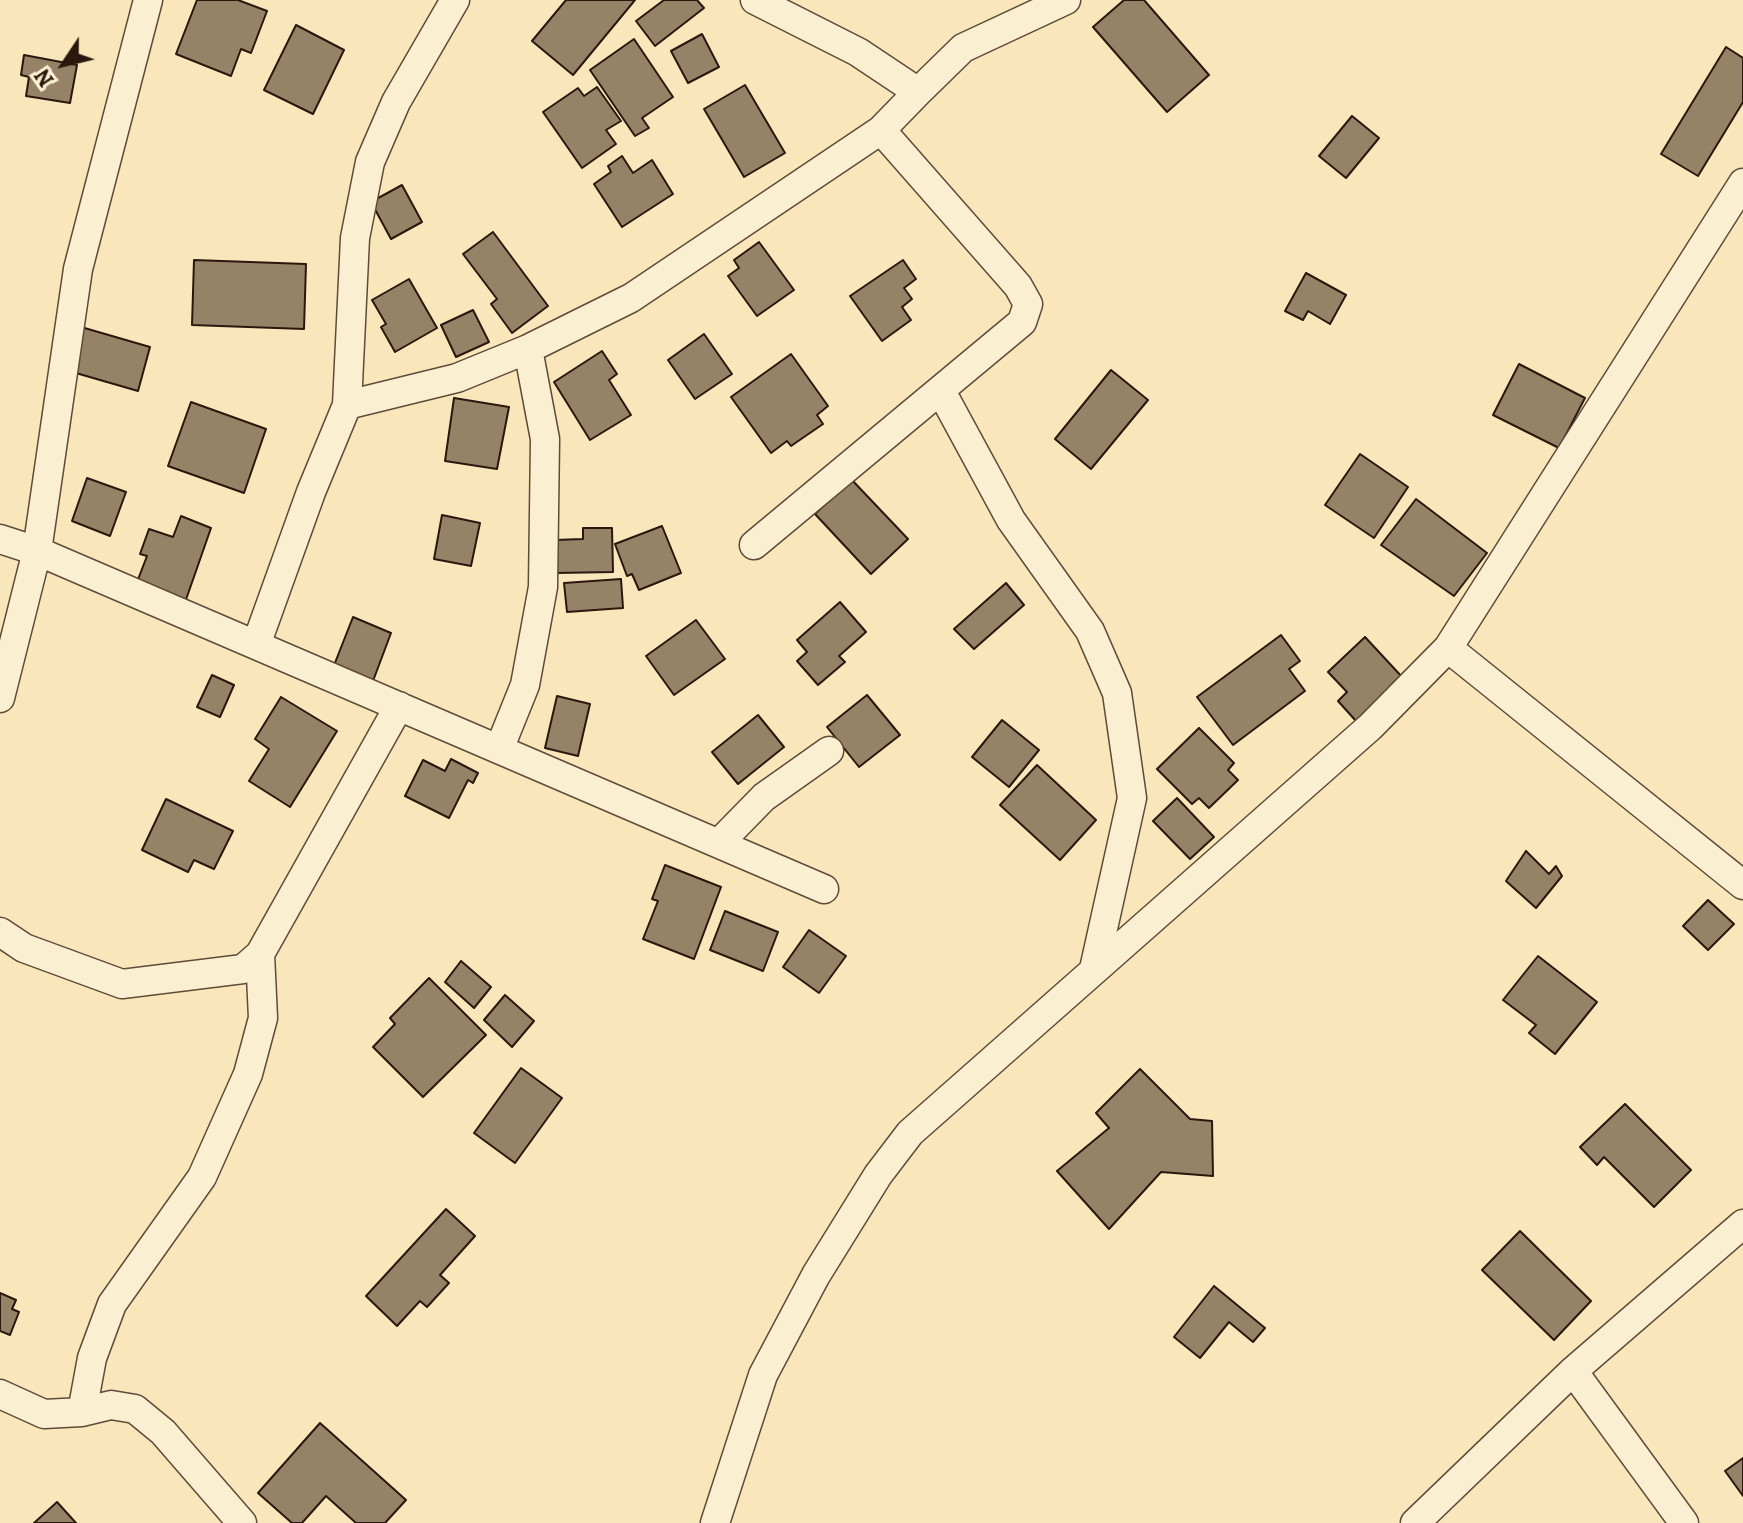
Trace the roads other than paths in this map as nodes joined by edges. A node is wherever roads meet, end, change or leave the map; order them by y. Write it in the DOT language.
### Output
graph roads {
  1 [pos="148,0"];
  2 [pos="455,0"];
  3 [pos="755,0"];
  4 [pos="1066,0"];
  5 [pos="918,92"];
  6 [pos="881,130"];
  7 [pos="1743,183"];
  8 [pos="528,349"];
  9 [pos="941,391"];
  10 [pos="347,405"];
  11 [pos="0,539"];
  12 [pos="754,545"];
  13 [pos="37,551"];
  14 [pos="256,645"];
  15 [pos="1448,648"];
  16 [pos="0,698"];
  17 [pos="399,706"];
  18 [pos="500,747"];
  19 [pos="829,751"];
  20 [pos="719,843"];
  21 [pos="1743,885"];
  22 [pos="824,889"];
  23 [pos="0,932"];
  24 [pos="260,954"];
  25 [pos="1094,969"];
  26 [pos="1743,1224"];
  27 [pos="1573,1371"];
  28 [pos="0,1394"];
  29 [pos="82,1412"];
  30 [pos="242,1523"];
  31 [pos="715,1523"];
  32 [pos="1415,1523"];
  33 [pos="1684,1523"];
  1 -- 13 [label="street"];
  2 -- 10 [label="street"];
  3 -- 5 [label="street"];
  4 -- 5 [label="street"];
  5 -- 6 [label="street"];
  6 -- 8 [label="street"];
  6 -- 9 [label="street"];
  7 -- 15 [label="street"];
  8 -- 10 [label="street"];
  8 -- 18 [label="street"];
  9 -- 12 [label="street"];
  9 -- 25 [label="street"];
  10 -- 14 [label="street"];
  11 -- 13 [label="street"];
  13 -- 14 [label="street"];
  13 -- 16 [label="street"];
  14 -- 17 [label="street"];
  15 -- 21 [label="street"];
  15 -- 25 [label="street"];
  17 -- 18 [label="street"];
  17 -- 24 [label="street"];
  18 -- 20 [label="street"];
  19 -- 20 [label="street"];
  20 -- 22 [label="street"];
  23 -- 24 [label="street"];
  24 -- 29 [label="street"];
  25 -- 31 [label="street"];
  26 -- 27 [label="street"];
  27 -- 32 [label="street"];
  27 -- 33 [label="street"];
  28 -- 29 [label="street"];
  29 -- 30 [label="street"];
}
